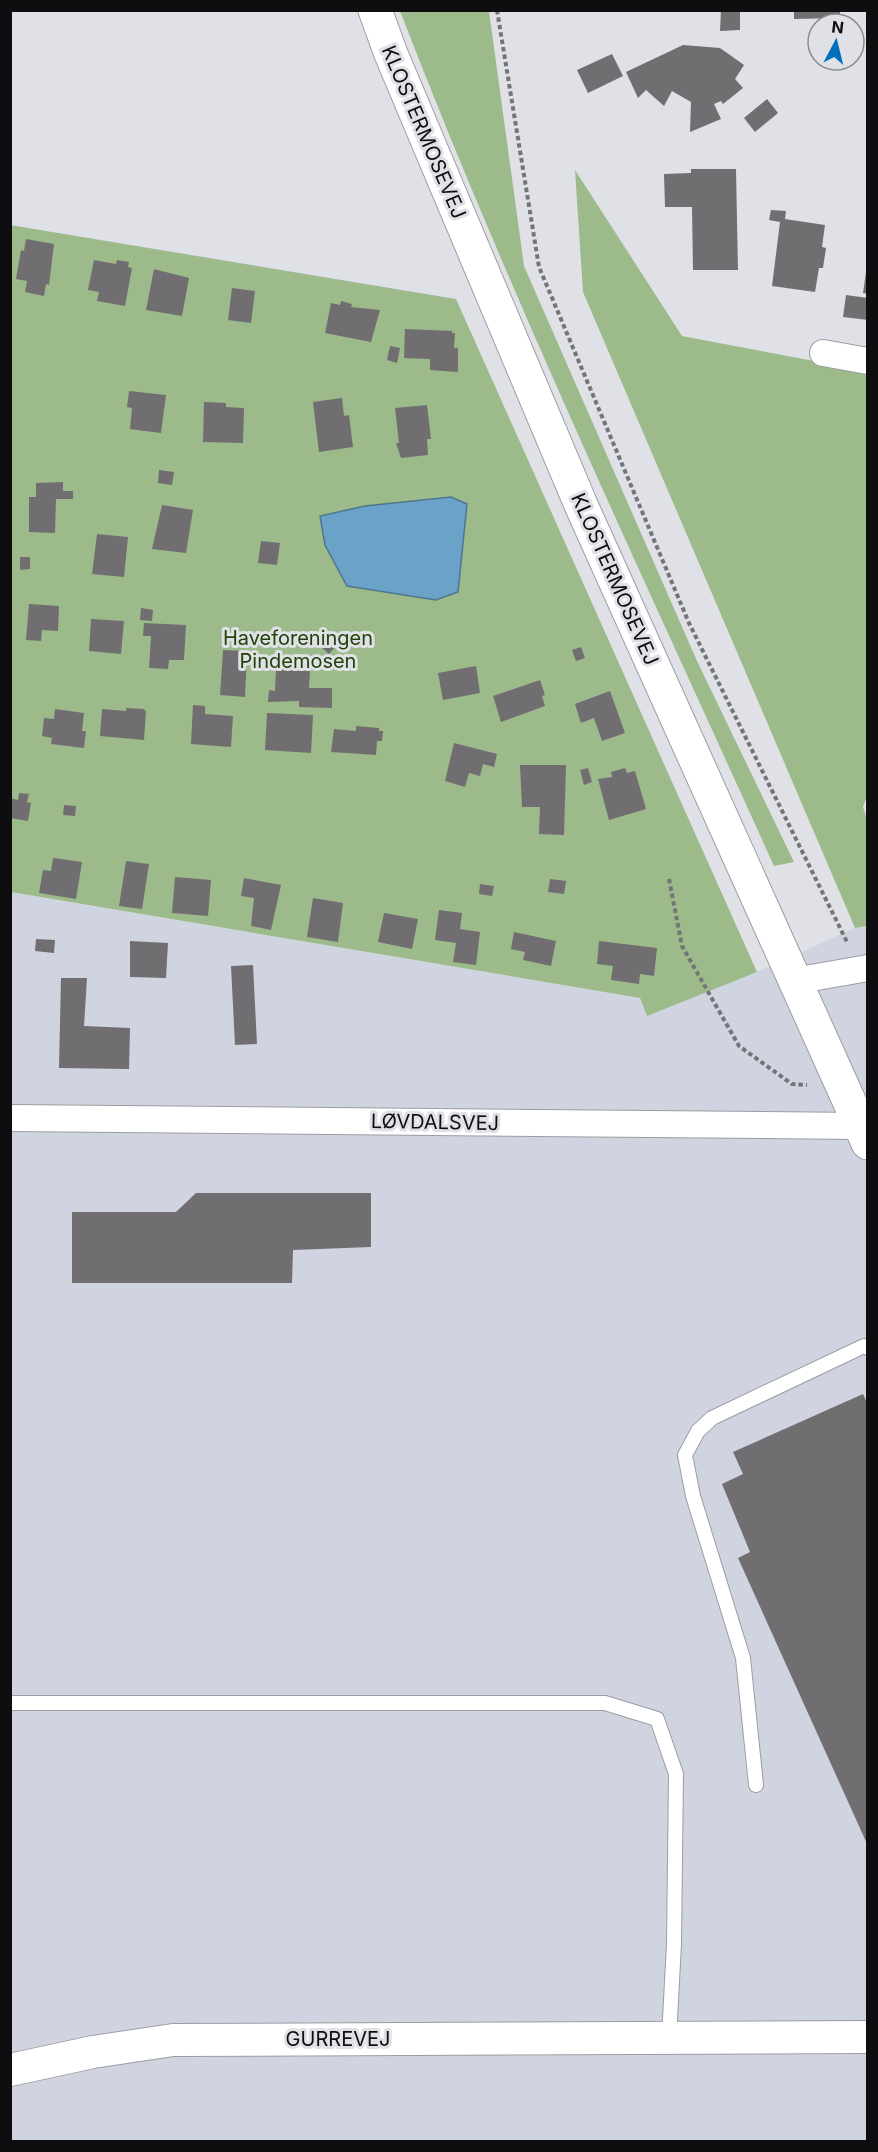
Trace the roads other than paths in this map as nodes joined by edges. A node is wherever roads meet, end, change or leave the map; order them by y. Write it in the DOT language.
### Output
graph roads {
  1 [pos="375,10"];
  2 [pos="823,353"];
  3 [pos="867,361"];
  4 [pos="859,959"];
  5 [pos="794,981"];
  6 [pos="10,1118"];
  7 [pos="864,1134"];
  8 [pos="867,1348"];
  9 [pos="10,1703"];
  10 [pos="756,1785"];
  11 [pos="867,2037"];
  12 [pos="669,2038"];
  13 [pos="867,2058"];
  14 [pos="10,2070"];
  1 -- 5 [label="main road, KLOSTERMOSEVEJ"];
  2 -- 3 [label="street"];
  4 -- 5 [label="street"];
  5 -- 7 [label="main road, KLOSTERMOSEVEJ"];
  6 -- 7 [label="street, LØVDALSVEJ"];
  8 -- 10 [label="lane"];
  9 -- 12 [label="lane"];
  11 -- 12 [label="street, GURREVEJ"];
  12 -- 13 [label="street, GURREVEJ"];
  12 -- 14 [label="street, GURREVEJ"];
}
